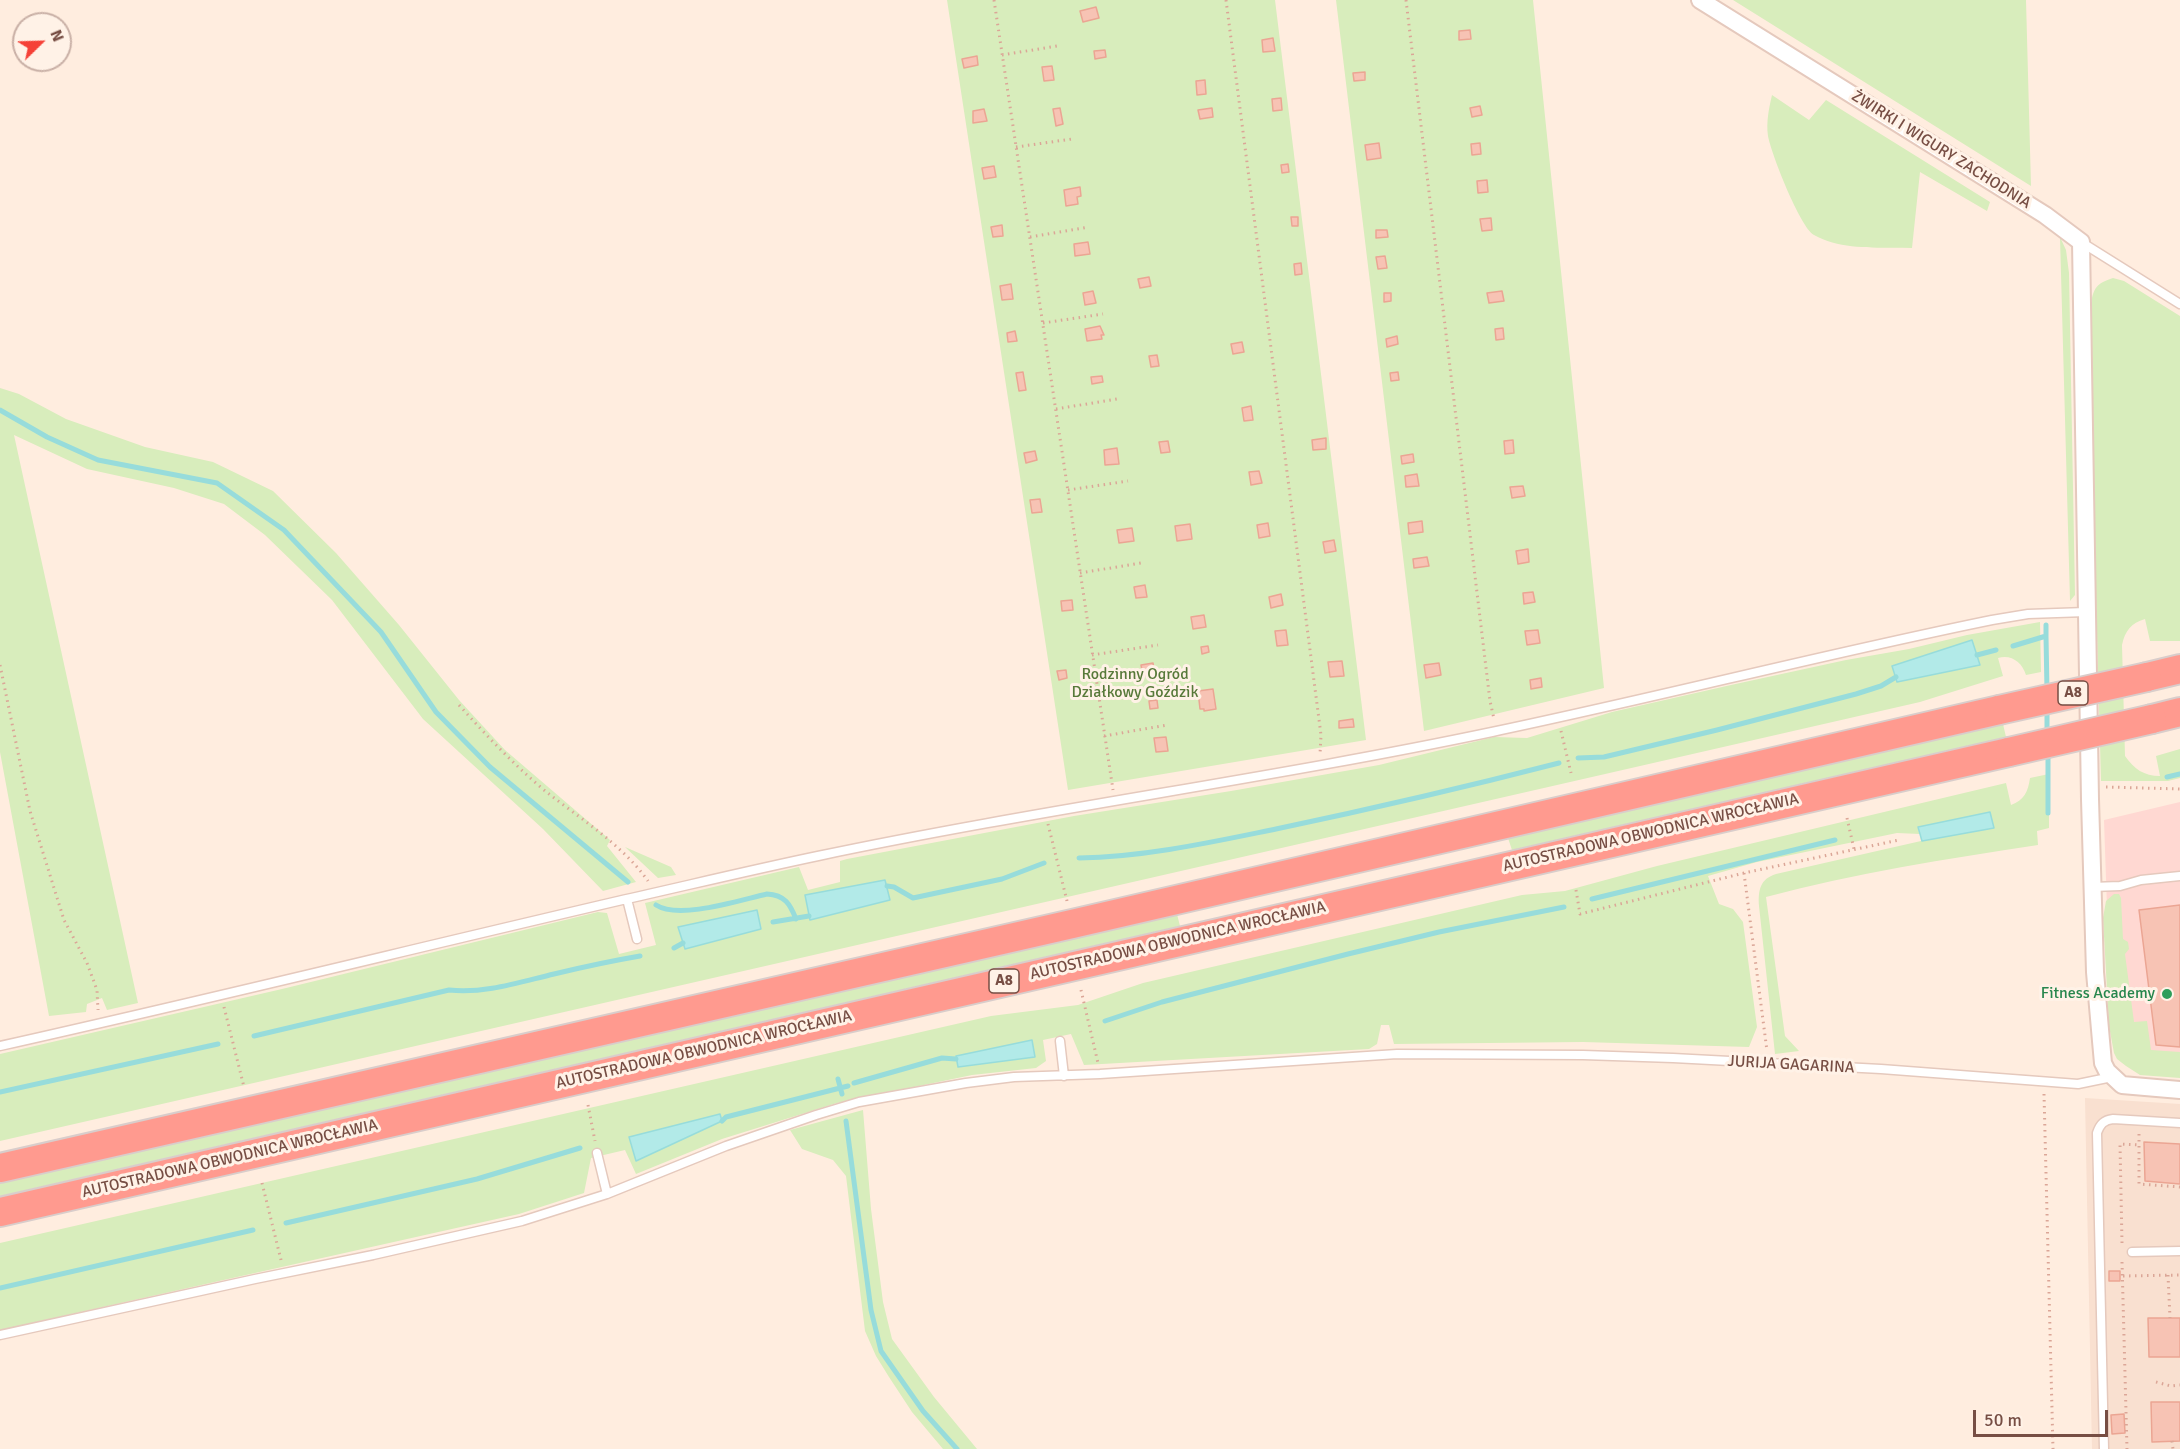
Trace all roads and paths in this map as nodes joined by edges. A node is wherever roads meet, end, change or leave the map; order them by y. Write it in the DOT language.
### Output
graph roads {
  1 [pos="994,0"];
  2 [pos="1226,0"];
  3 [pos="1406,0"];
  4 [pos="1700,0"];
  5 [pos="1058,46"];
  6 [pos="1002,55"];
  7 [pos="1072,139"];
  8 [pos="1016,147"];
  9 [pos="1089,227"];
  10 [pos="1030,237"];
  11 [pos="2081,242"];
  12 [pos="2180,304"];
  13 [pos="1103,314"];
  14 [pos="1042,323"];
  15 [pos="1117,399"];
  16 [pos="1056,409"];
  17 [pos="1128,481"];
  18 [pos="1068,490"];
  19 [pos="1141,563"];
  20 [pos="1080,573"];
  21 [pos="2086,612"];
  22 [pos="1158,645"];
  23 [pos="1092,655"];
  24 [pos="0,665"];
  25 [pos="2180,669"];
  26 [pos="459,705"];
  27 [pos="2180,712"];
  28 [pos="1494,715"];
  29 [pos="1557,717"];
  30 [pos="1167,725"];
  31 [pos="1104,736"];
  32 [pos="1320,748"];
  33 [pos="1571,773"];
  34 [pos="2090,781"];
  35 [pos="1112,783"];
  36 [pos="2180,789"];
  37 [pos="1046,814"];
  38 [pos="1847,818"];
  39 [pos="1899,840"];
  40 [pos="1854,849"];
  41 [pos="1744,873"];
  42 [pos="2180,876"];
  43 [pos="2092,887"];
  44 [pos="1576,890"];
  45 [pos="654,893"];
  46 [pos="627,899"];
  47 [pos="1067,901"];
  48 [pos="637,939"];
  49 [pos="1081,990"];
  50 [pos="221,996"];
  51 [pos="98,1024"];
  52 [pos="1060,1041"];
  53 [pos="0,1046"];
  54 [pos="1769,1065"];
  55 [pos="1100,1074"];
  56 [pos="1064,1076"];
  57 [pos="2112,1077"];
  58 [pos="2044,1081"];
  59 [pos="244,1087"];
  60 [pos="2180,1090"];
  61 [pos="588,1104"];
  62 [pos="2140,1120"];
  63 [pos="2180,1123"];
  64 [pos="2139,1145"];
  65 [pos="597,1153"];
  66 [pos="0,1168"];
  67 [pos="262,1183"];
  68 [pos="2180,1186"];
  69 [pos="607,1194"];
  70 [pos="0,1212"];
  71 [pos="2122,1243"];
  72 [pos="2180,1251"];
  73 [pos="2132,1252"];
  74 [pos="2122,1254"];
  75 [pos="284,1273"];
  76 [pos="2168,1275"];
  77 [pos="2180,1275"];
  78 [pos="2123,1276"];
  79 [pos="2170,1318"];
  80 [pos="0,1335"];
  81 [pos="2156,1382"];
  82 [pos="2180,1385"];
  83 [pos="2172,1441"];
  84 [pos="2053,1449"];
  85 [pos="2104,1449"];
  86 [pos="2127,1449"];
  87 [pos="2173,1449"];
  1 -- 6 [label="path"];
  2 -- 32 [label="path"];
  3 -- 28 [label="path"];
  4 -- 11 [label="street, ŻWIRKI I WIGURY ZACHODNIA"];
  5 -- 6 [label="path"];
  6 -- 8 [label="path"];
  7 -- 8 [label="path"];
  8 -- 10 [label="path"];
  9 -- 10 [label="path"];
  10 -- 14 [label="path"];
  11 -- 12 [label="lane, ŻWIRKI I WIGURY ZACHODNIA"];
  11 -- 21 [label="street"];
  13 -- 14 [label="path"];
  14 -- 16 [label="path"];
  15 -- 16 [label="path"];
  16 -- 18 [label="path"];
  17 -- 18 [label="path"];
  18 -- 20 [label="path"];
  19 -- 20 [label="path"];
  20 -- 23 [label="path"];
  21 -- 29 [label="lane"];
  21 -- 34 [label="street"];
  22 -- 23 [label="path"];
  23 -- 31 [label="path"];
  24 -- 51 [label="path"];
  25 -- 66 [label="highway, A8, bridge"];
  26 -- 45 [label="path"];
  27 -- 70 [label="highway, AUTOSTRADOWA OBWODNICA WROCŁAWIA / A8, bridge"];
  29 -- 33 [label="path"];
  29 -- 37 [label="lane"];
  30 -- 31 [label="path"];
  31 -- 35 [label="path"];
  34 -- 36 [label="path"];
  34 -- 43 [label="street"];
  37 -- 45 [label="lane"];
  37 -- 47 [label="path"];
  38 -- 40 [label="path"];
  39 -- 40 [label="path"];
  40 -- 41 [label="path"];
  41 -- 44 [label="path"];
  41 -- 54 [label="path"];
  42 -- 43 [label="lane"];
  43 -- 57 [label="street"];
  45 -- 46 [label="lane"];
  46 -- 48 [label="lane"];
  46 -- 50 [label="lane"];
  49 -- 55 [label="path"];
  50 -- 51 [label="lane"];
  50 -- 59 [label="path"];
  51 -- 53 [label="lane"];
  52 -- 56 [label="lane"];
  54 -- 55 [label="lane, JURIJA GAGARINA"];
  54 -- 58 [label="lane, JURIJA GAGARINA"];
  55 -- 56 [label="lane, JURIJA GAGARINA"];
  56 -- 69 [label="lane, JURIJA GAGARINA"];
  57 -- 58 [label="lane, JURIJA GAGARINA"];
  57 -- 60 [label="street"];
  58 -- 84 [label="path"];
  61 -- 65 [label="path"];
  62 -- 63 [label="lane"];
  62 -- 64 [label="path"];
  62 -- 85 [label="lane"];
  64 -- 68 [label="path"];
  64 -- 71 [label="path"];
  65 -- 69 [label="lane"];
  67 -- 75 [label="path"];
  69 -- 75 [label="lane, JURIJA GAGARINA"];
  72 -- 73 [label="lane"];
  74 -- 78 [label="path"];
  75 -- 80 [label="lane, JURIJA GAGARINA"];
  76 -- 77 [label="path"];
  76 -- 78 [label="path"];
  76 -- 79 [label="path"];
  78 -- 86 [label="path"];
  81 -- 82 [label="path"];
  83 -- 87 [label="path"];
}
